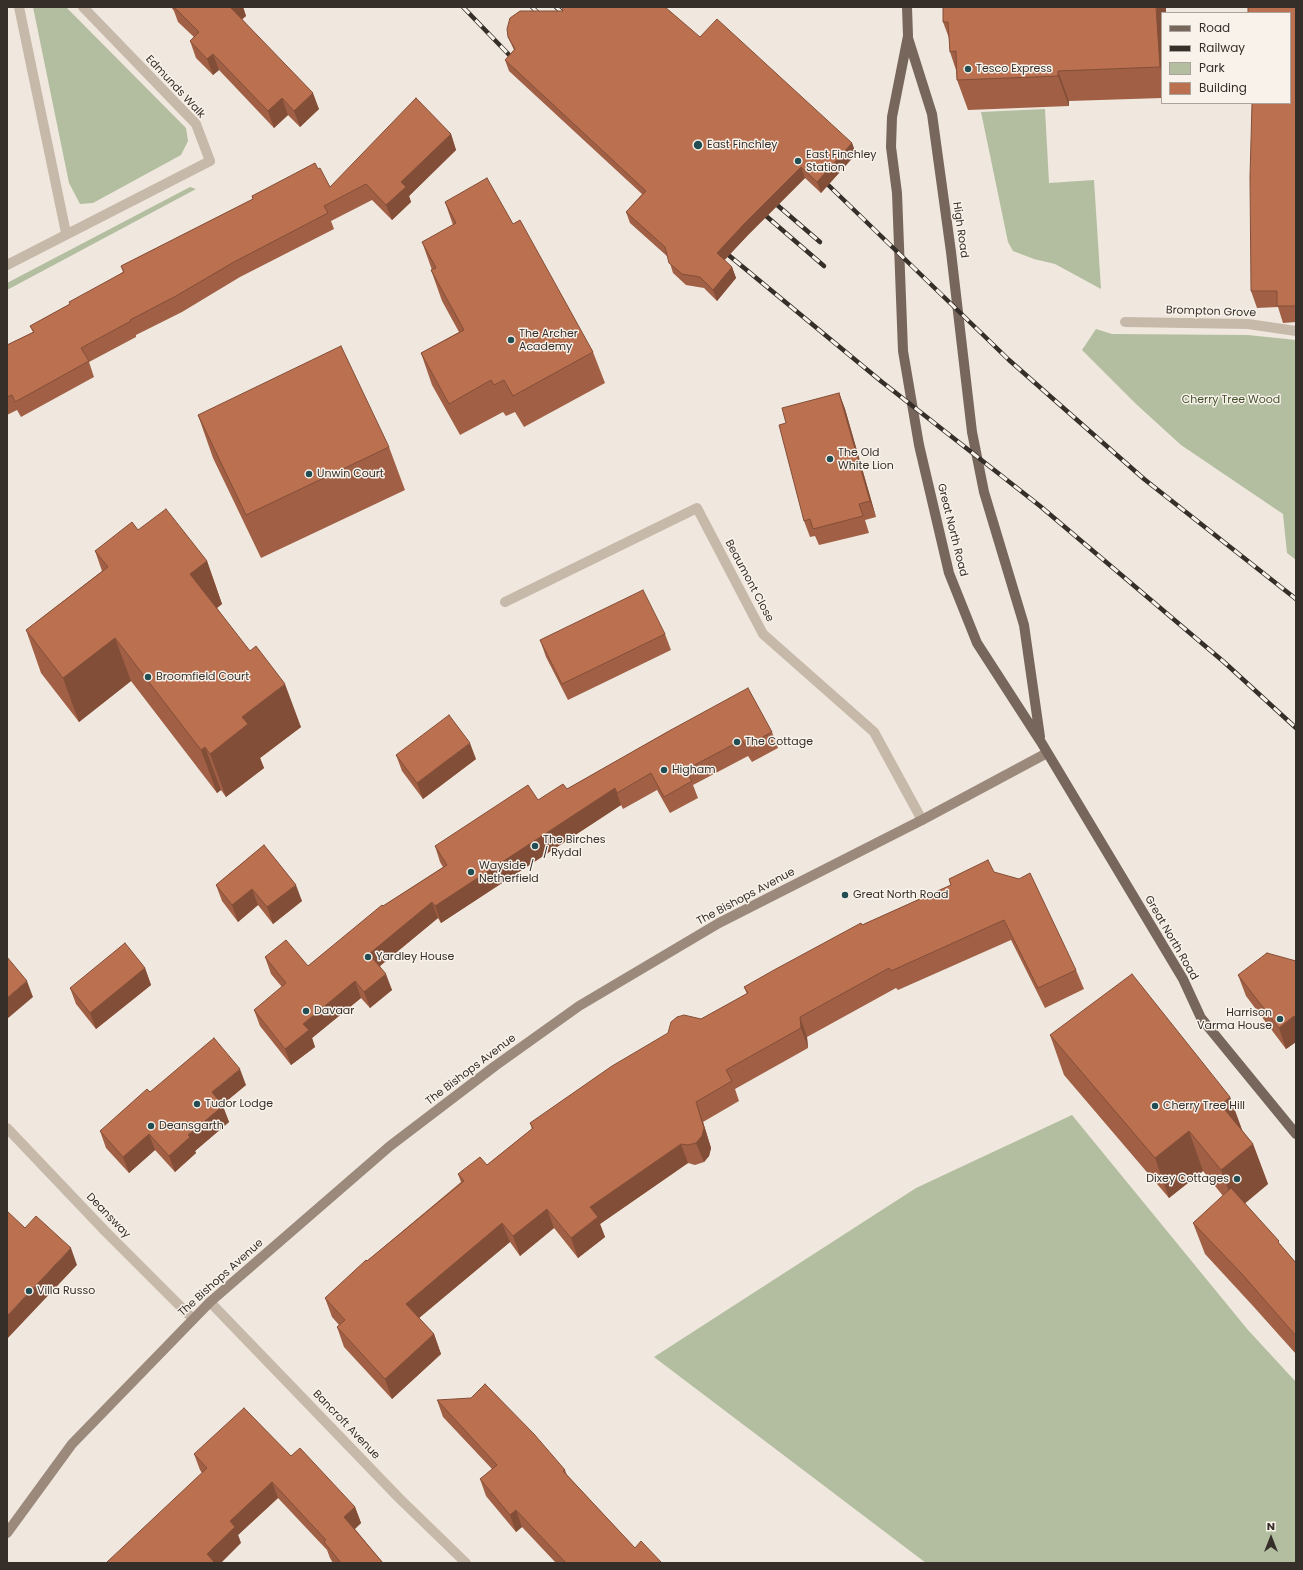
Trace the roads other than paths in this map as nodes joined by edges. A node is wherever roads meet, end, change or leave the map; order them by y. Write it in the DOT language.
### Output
graph roads {
  1 [pos="18,7"];
  2 [pos="83,7"];
  3 [pos="907,7"];
  4 [pos="908,36"];
  5 [pos="66,233"];
  6 [pos="7,265"];
  7 [pos="1124,322"];
  8 [pos="1296,331"];
  9 [pos="903,351"];
  10 [pos="972,432"];
  11 [pos="505,602"];
  12 [pos="1041,742"];
  13 [pos="1047,753"];
  14 [pos="922,820"];
  15 [pos="7,1128"];
  16 [pos="1296,1134"];
  17 [pos="210,1302"];
  18 [pos="193,1319"];
  19 [pos="7,1533"];
  20 [pos="466,1563"];
  1 -- 5 [label="street"];
  2 -- 5 [label="street, Edmunds Walk"];
  3 -- 4 [label="main road, High Road"];
  4 -- 9 [label="main road, High Road"];
  4 -- 10 [label="main road, High Road"];
  5 -- 6 [label="street, Edmunds Walk"];
  7 -- 8 [label="street, Brompton Grove"];
  9 -- 12 [label="main road, Great North Road"];
  10 -- 12 [label="main road, Great North Road"];
  11 -- 14 [label="street, Beaumont Close"];
  12 -- 13 [label="main road, Great North Road"];
  13 -- 14 [label="street, The Bishops Avenue"];
  13 -- 16 [label="main road, Great North Road"];
  14 -- 17 [label="street, The Bishops Avenue"];
  15 -- 18 [label="street, Deansway"];
  17 -- 18 [label="street, The Bishops Avenue"];
  17 -- 20 [label="street, Bancroft Avenue"];
  18 -- 19 [label="street, The Bishops Avenue"];
}
